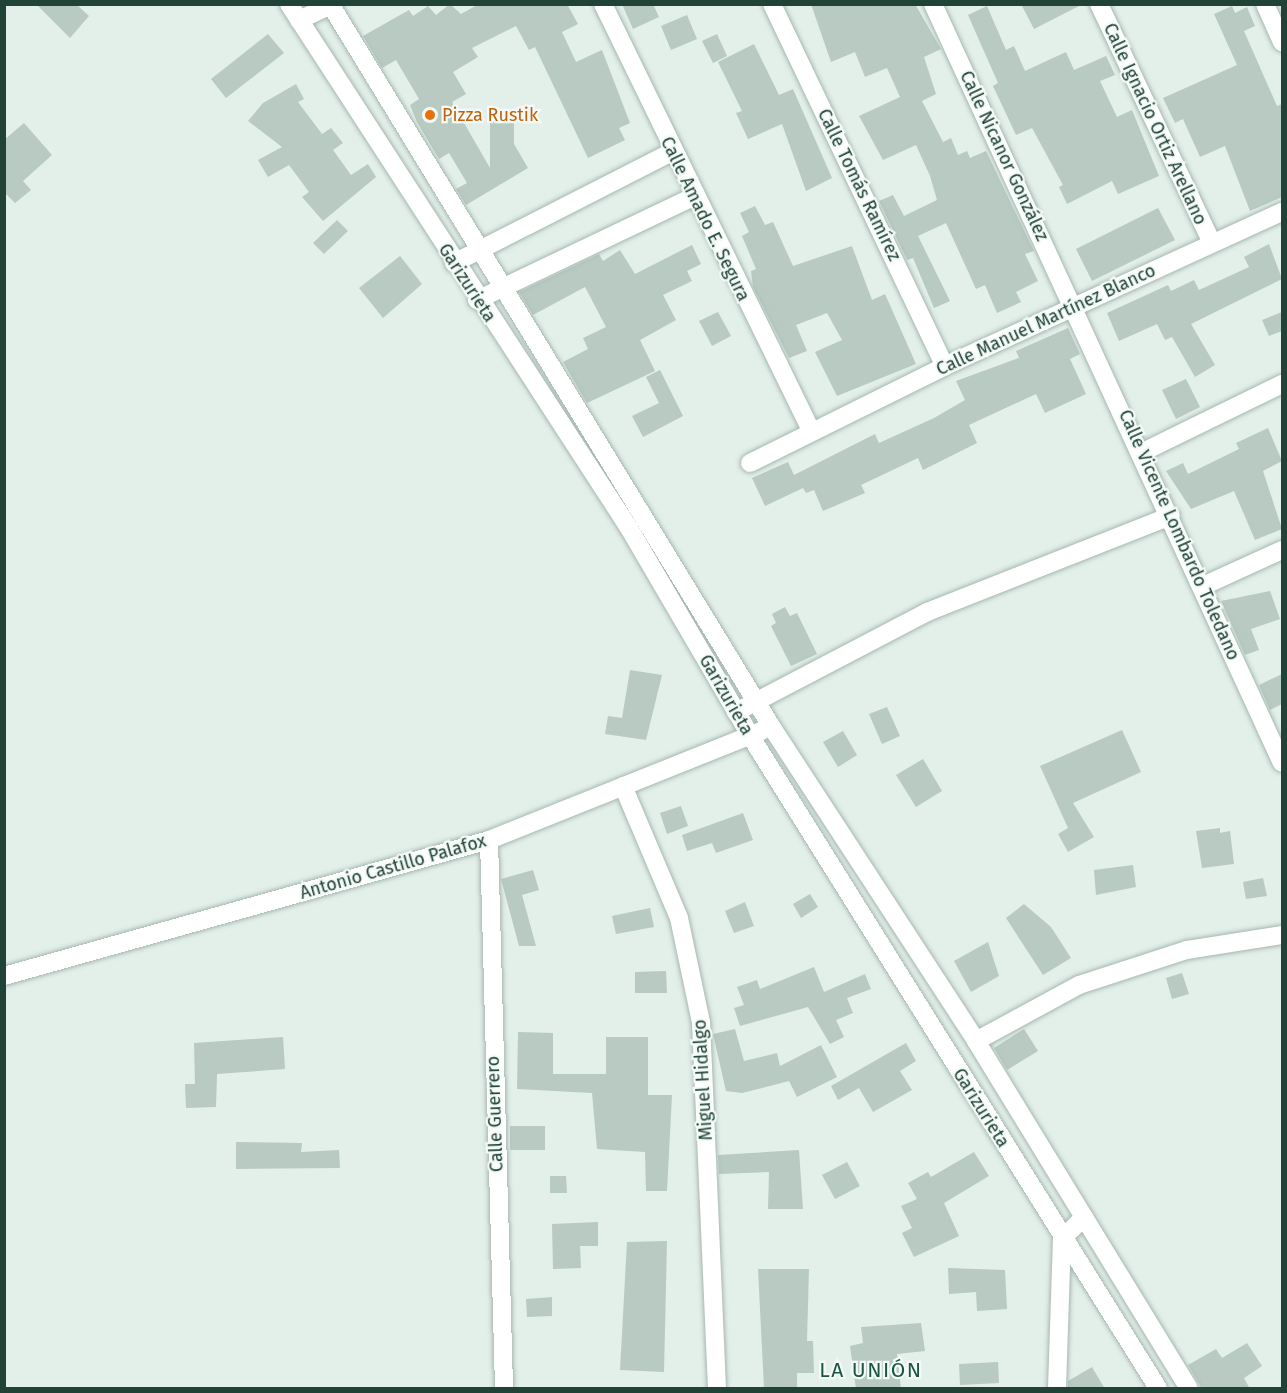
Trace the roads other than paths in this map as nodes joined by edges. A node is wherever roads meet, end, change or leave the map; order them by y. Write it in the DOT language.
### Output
graph roads {
  1 [pos="288,4"];
  2 [pos="603,4"];
  3 [pos="772,4"];
  4 [pos="933,4"];
  5 [pos="1099,4"];
  6 [pos="1265,4"];
  7 [pos="331,5"];
  8 [pos="299,20"];
  9 [pos="1282,42"];
  10 [pos="672,152"];
  11 [pos="693,197"];
  12 [pos="1282,212"];
  13 [pos="1212,243"];
  14 [pos="478,252"];
  15 [pos="454,263"];
  16 [pos="501,287"];
  17 [pos="477,300"];
  18 [pos="1075,307"];
  19 [pos="945,366"];
  20 [pos="1282,384"];
  21 [pos="811,431"];
  22 [pos="1143,452"];
  23 [pos="750,463"];
  24 [pos="1171,516"];
  25 [pos="1282,550"];
  26 [pos="1203,586"];
  27 [pos="758,701"];
  28 [pos="736,712"];
  29 [pos="1275,724"];
  30 [pos="771,726"];
  31 [pos="751,737"];
  32 [pos="1282,763"];
  33 [pos="623,786"];
  34 [pos="489,840"];
  35 [pos="1282,935"];
  36 [pos="4,976"];
  37 [pos="976,1041"];
  38 [pos="1084,1217"];
  39 [pos="1062,1239"];
  40 [pos="1185,1387"];
  41 [pos="504,1389"];
  42 [pos="717,1389"];
  43 [pos="1057,1389"];
  44 [pos="1158,1389"];
  1 -- 8 [label="street, Garizurieta"];
  2 -- 10 [label="street, Calle Amado E. Segura"];
  3 -- 19 [label="street, Calle Tomás Ramírez"];
  4 -- 18 [label="street, Calle Nicanor González"];
  5 -- 13 [label="street, Calle Ignacio Ortiz Arellano"];
  6 -- 9 [label="street"];
  7 -- 8 [label="street"];
  7 -- 14 [label="street, Garizurieta"];
  8 -- 15 [label="street, Garizurieta"];
  10 -- 11 [label="street, Calle Amado E. Segura"];
  10 -- 14 [label="street"];
  11 -- 16 [label="street"];
  11 -- 21 [label="street, Calle Amado E. Segura"];
  12 -- 13 [label="street, Calle Manuel Martínez Blanco"];
  13 -- 18 [label="street, Calle Manuel Martínez Blanco"];
  14 -- 15 [label="street"];
  14 -- 16 [label="street, Garizurieta"];
  15 -- 17 [label="street, Garizurieta"];
  16 -- 17 [label="street"];
  16 -- 27 [label="street, Garizurieta"];
  17 -- 28 [label="street, Garizurieta"];
  18 -- 19 [label="street, Calle Manuel Martínez Blanco"];
  18 -- 22 [label="street, Calle Vicente Lombardo Toledano"];
  19 -- 21 [label="street, Calle Manuel Martínez Blanco"];
  20 -- 22 [label="street"];
  21 -- 23 [label="street, Calle Manuel Martínez Blanco"];
  22 -- 24 [label="street, Calle Vicente Lombardo Toledano"];
  24 -- 26 [label="street, Calle Vicente Lombardo Toledano"];
  24 -- 27 [label="street"];
  25 -- 26 [label="street"];
  26 -- 29 [label="street, Calle Vicente Lombardo Toledano"];
  27 -- 28 [label="street"];
  27 -- 30 [label="street, Garizurieta"];
  28 -- 31 [label="street, Garizurieta"];
  29 -- 32 [label="street, Calle Vicente Lombardo Toledano"];
  30 -- 31 [label="street, Antonio Castillo Palafox"];
  30 -- 37 [label="street, Garizurieta"];
  31 -- 33 [label="street, Antonio Castillo Palafox"];
  31 -- 39 [label="street, Garizurieta"];
  33 -- 34 [label="street, Antonio Castillo Palafox"];
  33 -- 42 [label="street, Miguel Hidalgo"];
  34 -- 36 [label="street, Antonio Castillo Palafox"];
  34 -- 41 [label="street, Calle Guerrero"];
  35 -- 37 [label="street"];
  37 -- 38 [label="street, Garizurieta"];
  38 -- 39 [label="street"];
  38 -- 40 [label="street, Garizurieta"];
  39 -- 43 [label="street"];
  39 -- 44 [label="street, Garizurieta"];
}
